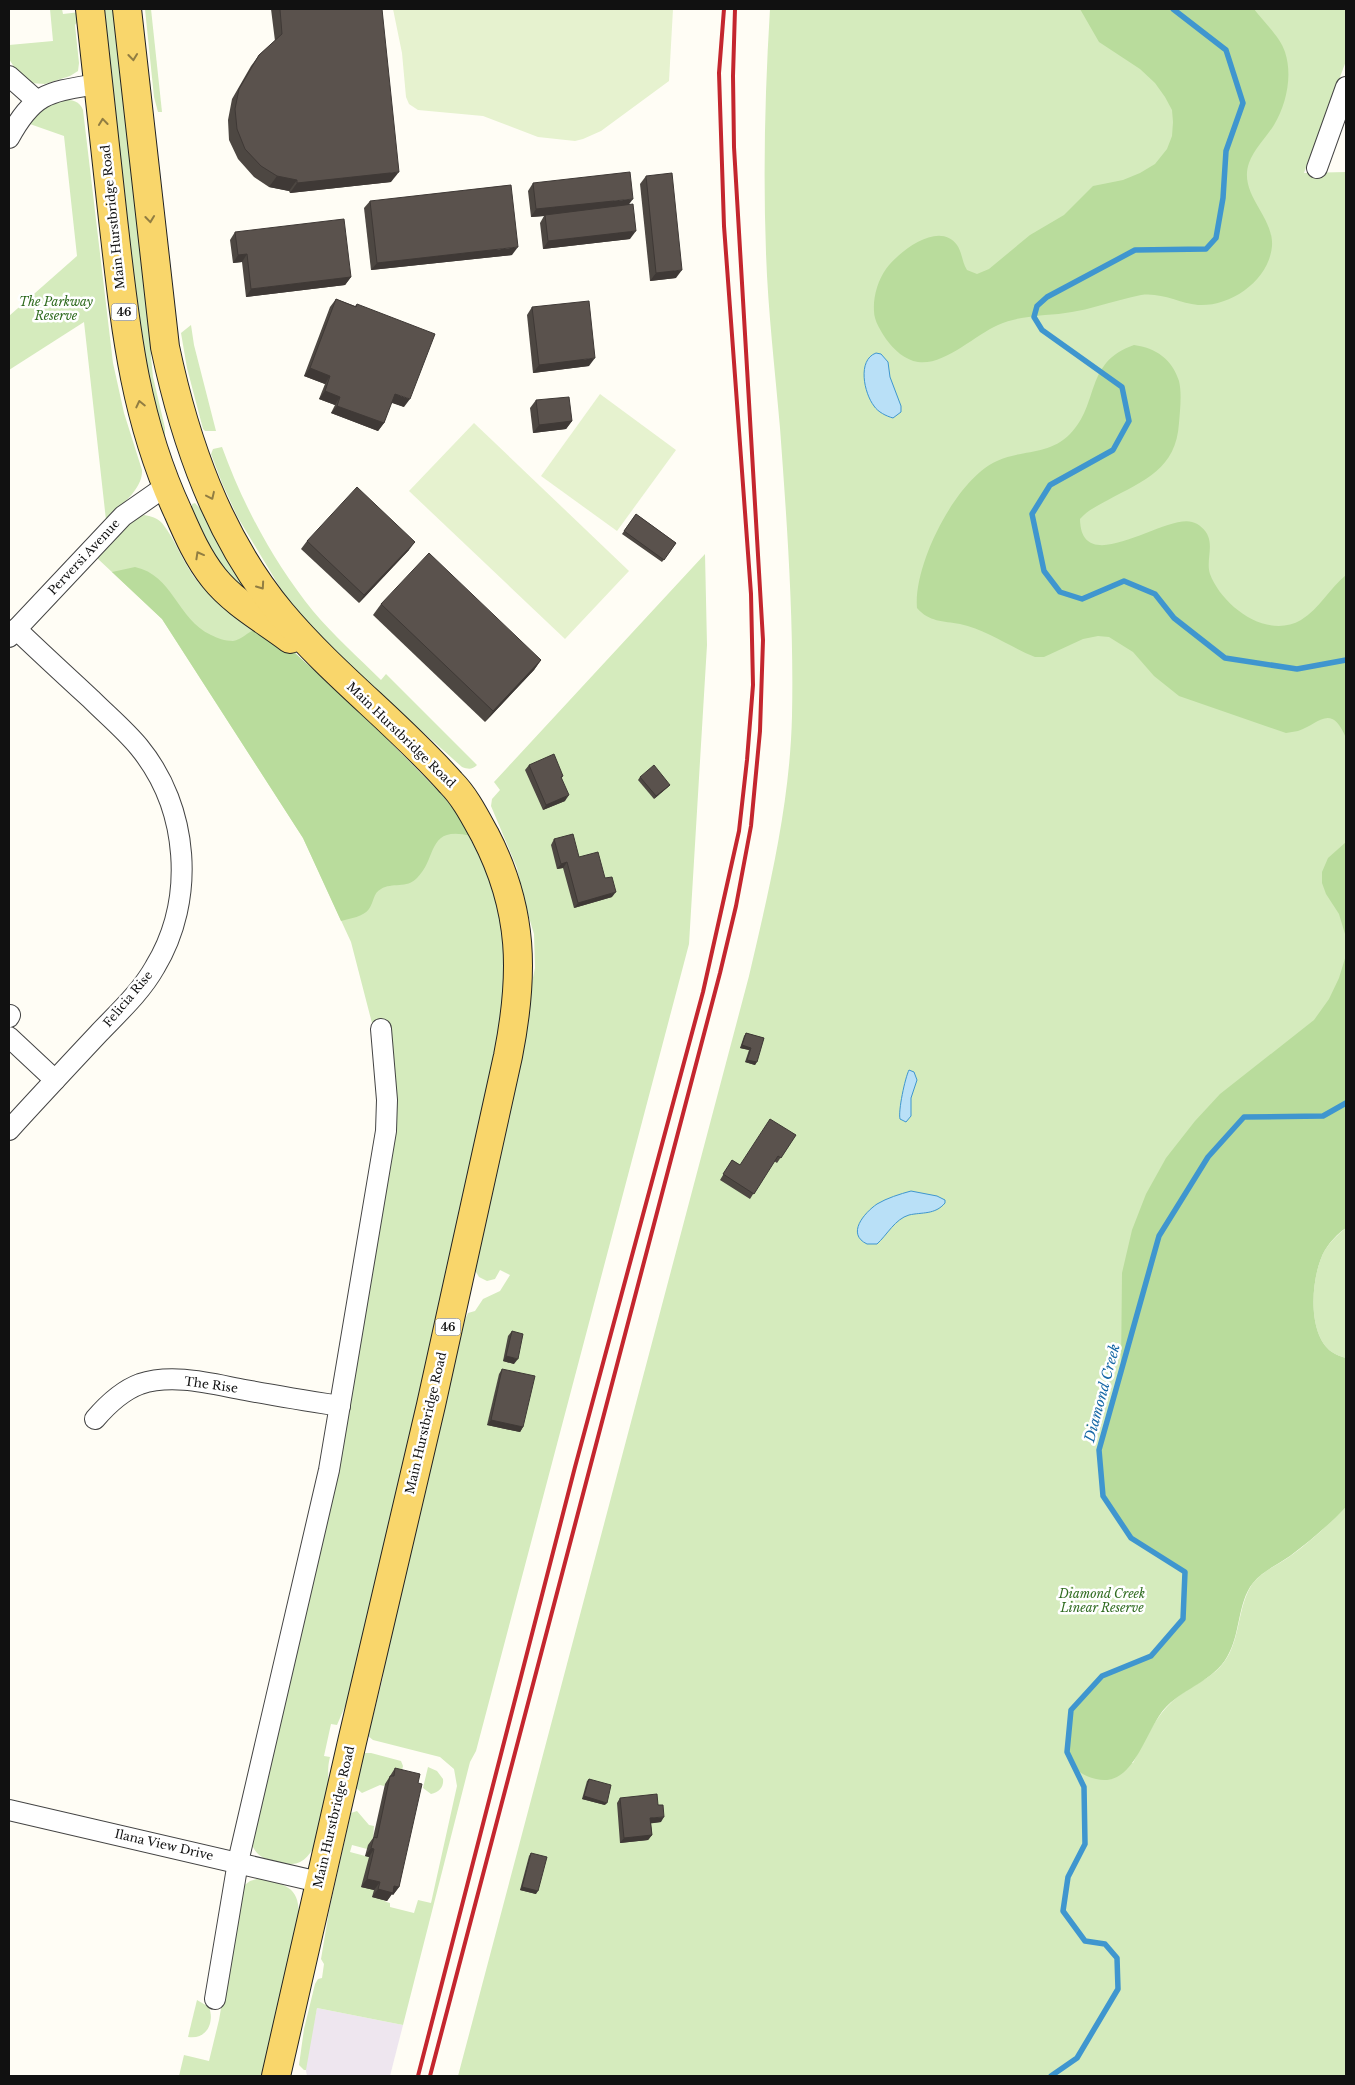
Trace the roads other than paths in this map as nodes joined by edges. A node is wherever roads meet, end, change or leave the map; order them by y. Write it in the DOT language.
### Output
graph roads {
  1 [pos="90,9"];
  2 [pos="127,9"];
  3 [pos="9,76"];
  4 [pos="98,84"];
  5 [pos="1346,87"];
  6 [pos="36,100"];
  7 [pos="9,138"];
  8 [pos="1317,168"];
  9 [pos="197,466"];
  10 [pos="166,486"];
  11 [pos="13,633"];
  12 [pos="340,676"];
  13 [pos="381,1030"];
  14 [pos="9,1037"];
  15 [pos="55,1080"];
  16 [pos="9,1130"];
  17 [pos="340,1406"];
  18 [pos="95,1419"];
  19 [pos="9,1810"];
  20 [pos="238,1862"];
  21 [pos="320,1882"];
  22 [pos="215,1999"];
  23 [pos="276,2076"];
  1 -- 4 [label="main road, Main Hurstbridge Road / 46"];
  2 -- 9 [label="main road, Main Hurstbridge Road / 46, one-way"];
  3 -- 6 [label="street"];
  4 -- 6 [label="street"];
  10 -- 4 [label="main road, Main Hurstbridge Road / 46, one-way"];
  5 -- 8 [label="street"];
  6 -- 7 [label="street"];
  9 -- 10 [label="main road"];
  9 -- 12 [label="main road, Main Hurstbridge Road / 46, one-way"];
  10 -- 11 [label="street, Perversi Avenue"];
  12 -- 10 [label="main road, Main Hurstbridge Road / 46, one-way"];
  11 -- 15 [label="street, Felicia Rise"];
  12 -- 21 [label="main road, Main Hurstbridge Road / 46"];
  13 -- 17 [label="street"];
  14 -- 15 [label="street"];
  15 -- 16 [label="street, Felicia Rise"];
  17 -- 18 [label="street, The Rise"];
  17 -- 20 [label="street"];
  19 -- 20 [label="street, Ilana View Drive"];
  20 -- 21 [label="street, Ilana View Drive"];
  20 -- 22 [label="street"];
  21 -- 23 [label="main road, Main Hurstbridge Road / 46"];
}
